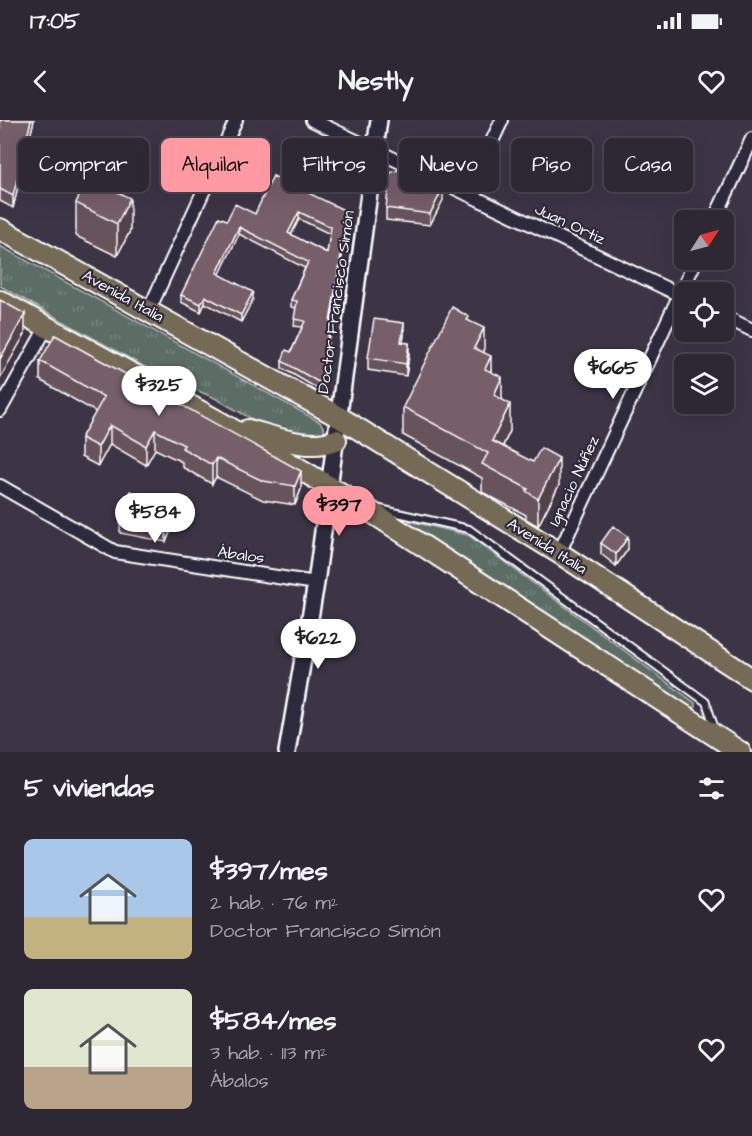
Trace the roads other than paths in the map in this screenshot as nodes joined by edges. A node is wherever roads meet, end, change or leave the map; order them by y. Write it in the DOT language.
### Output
graph roads {
  1 [pos="236,120"];
  2 [pos="312,120"];
  3 [pos="379,120"];
  4 [pos="501,120"];
  5 [pos="350,138"];
  6 [pos="377,138"];
  7 [pos="752,139"];
  8 [pos="387,156"];
  9 [pos="369,192"];
  10 [pos="467,194"];
  11 [pos="719,210"];
  12 [pos="0,229"];
  13 [pos="674,292"];
  14 [pos="0,301"];
  15 [pos="149,310"];
  16 [pos="674,313"];
  17 [pos="734,321"];
  18 [pos="46,328"];
  19 [pos="752,330"];
  20 [pos="0,410"];
  21 [pos="339,417"];
  22 [pos="225,425"];
  23 [pos="336,440"];
  24 [pos="0,486"];
  25 [pos="330,487"];
  26 [pos="359,504"];
  27 [pos="559,553"];
  28 [pos="316,583"];
  29 [pos="752,679"];
  30 [pos="718,738"];
  31 [pos="287,752"];
  32 [pos="740,752"];
  1 -- 15 [label="street"];
  2 -- 5 [label="street, Juan Ortiz"];
  3 -- 6 [label="street, Doctor Francisco Simón"];
  4 -- 10 [label="street"];
  7 -- 11 [label="street"];
  8 -- 10 [label="street, Juan Ortiz"];
  9 -- 21 [label="street, Doctor Francisco Simón"];
  10 -- 13 [label="street, Juan Ortiz"];
  12 -- 15 [label="main road, Avenida Italia"];
  14 -- 18 [label="main road, Avenida Italia"];
  15 -- 21 [label="main road, Avenida Italia"];
  16 -- 27 [label="street, Ignacio Núñez"];
  17 -- 19 [label="street"];
  18 -- 20 [label="street"];
  18 -- 22 [label="main road, Avenida Italia"];
  21 -- 23 [label="street"];
  21 -- 27 [label="main road, Avenida Italia"];
  22 -- 23 [label="main road"];
  22 -- 25 [label="main road, Avenida Italia"];
  23 -- 25 [label="street"];
  24 -- 28 [label="street, Ábalos"];
  25 -- 26 [label="main road, Avenida Italia"];
  25 -- 28 [label="street"];
  26 -- 30 [label="main road, Avenida Italia"];
  26 -- 30 [label="lane, Avenida Italia"];
  27 -- 29 [label="main road, Avenida Italia"];
  28 -- 31 [label="street"];
  30 -- 32 [label="main road, Avenida Italia"];
}
